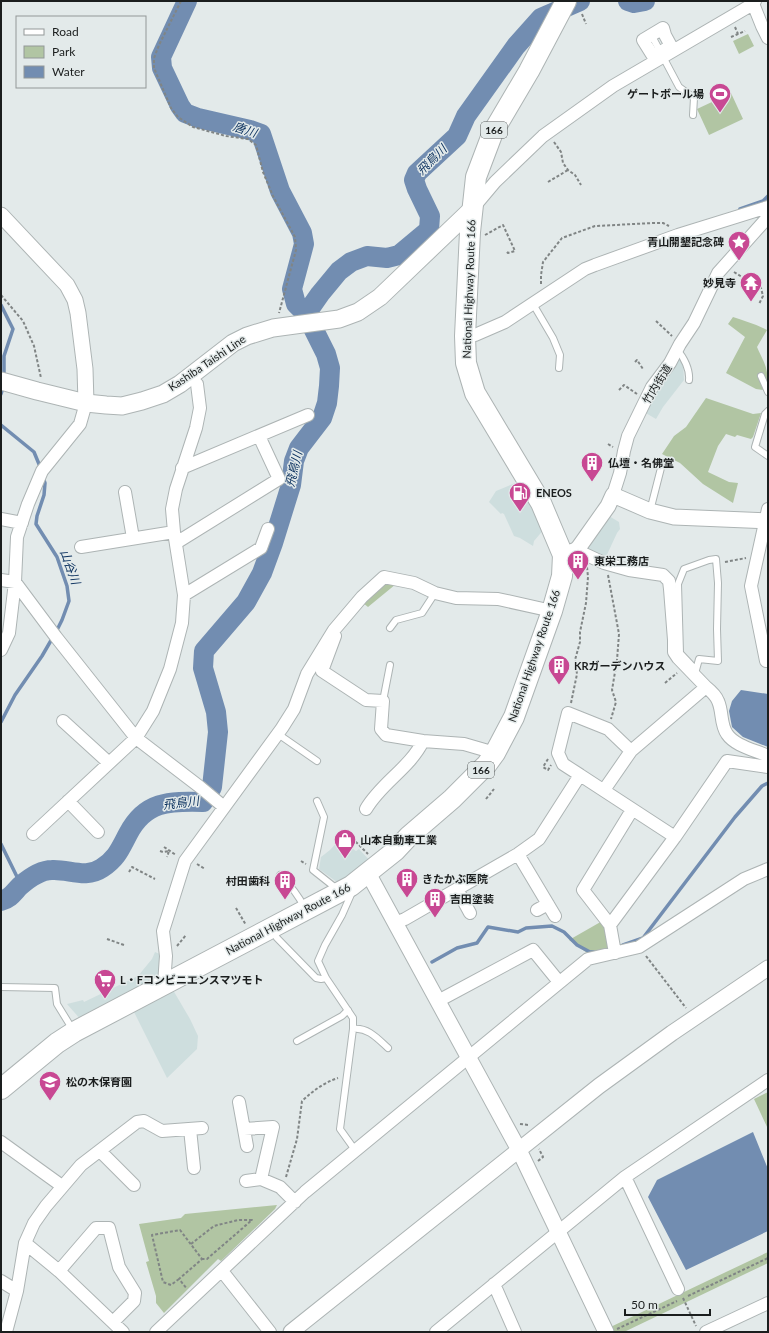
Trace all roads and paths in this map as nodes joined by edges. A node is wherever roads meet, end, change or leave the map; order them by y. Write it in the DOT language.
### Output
graph roads {
  1 [pos="181,1"];
  2 [pos="566,1"];
  3 [pos="753,2"];
  4 [pos="582,14"];
  5 [pos="586,24"];
  6 [pos="738,34"];
  7 [pos="652,38"];
  8 [pos="731,38"];
  9 [pos="768,38"];
  10 [pos="661,54"];
  11 [pos="693,115"];
  12 [pos="548,133"];
  13 [pos="568,170"];
  14 [pos="548,182"];
  15 [pos="581,185"];
  16 [pos="768,207"];
  17 [pos="472,209"];
  18 [pos="1,216"];
  19 [pos="768,217"];
  20 [pos="678,235"];
  21 [pos="470,244"];
  22 [pos="506,251"];
  23 [pos="738,274"];
  24 [pos="1,295"];
  25 [pos="546,296"];
  26 [pos="533,304"];
  27 [pos="759,304"];
  28 [pos="656,321"];
  29 [pos="273,328"];
  30 [pos="465,336"];
  31 [pos="679,347"];
  32 [pos="635,362"];
  33 [pos="559,368"];
  34 [pos="643,369"];
  35 [pos="761,376"];
  36 [pos="689,380"];
  37 [pos="1,381"];
  38 [pos="42,381"];
  39 [pos="197,384"];
  40 [pos="619,390"];
  41 [pos="768,392"];
  42 [pos="646,400"];
  43 [pos="86,402"];
  44 [pos="768,411"];
  45 [pos="308,415"];
  46 [pos="259,436"];
  47 [pos="768,456"];
  48 [pos="662,464"];
  49 [pos="182,468"];
  50 [pos="125,492"];
  51 [pos="613,495"];
  52 [pos="650,511"];
  53 [pos="767,517"];
  54 [pos="1,519"];
  55 [pos="22,523"];
  56 [pos="268,529"];
  57 [pos="175,537"];
  58 [pos="133,538"];
  59 [pos="81,547"];
  60 [pos="576,554"];
  61 [pos="757,556"];
  62 [pos="607,564"];
  63 [pos="716,564"];
  64 [pos="1,580"];
  65 [pos="15,582"];
  66 [pos="436,592"];
  67 [pos="184,595"];
  68 [pos="552,610"];
  69 [pos="339,625"];
  70 [pos="390,628"];
  71 [pos="1,650"];
  72 [pos="768,660"];
  73 [pos="390,665"];
  74 [pos="685,666"];
  75 [pos="665,683"];
  76 [pos="706,687"];
  77 [pos="383,701"];
  78 [pos="568,713"];
  79 [pos="63,721"];
  80 [pos="608,729"];
  81 [pos="278,734"];
  82 [pos="136,738"];
  83 [pos="423,740"];
  84 [pos="631,751"];
  85 [pos="495,752"];
  86 [pos="768,756"];
  87 [pos="317,761"];
  88 [pos="110,763"];
  89 [pos="768,767"];
  90 [pos="580,775"];
  91 [pos="494,789"];
  92 [pos="604,790"];
  93 [pos="486,799"];
  94 [pos="68,801"];
  95 [pos="317,801"];
  96 [pos="224,807"];
  97 [pos="366,809"];
  98 [pos="632,810"];
  99 [pos="344,831"];
  100 [pos="98,832"];
  101 [pos="33,834"];
  102 [pos="675,837"];
  103 [pos="160,851"];
  104 [pos="518,854"];
  105 [pos="168,857"];
  106 [pos="373,869"];
  107 [pos="768,869"];
  108 [pos="129,872"];
  109 [pos="280,875"];
  110 [pos="155,879"];
  111 [pos="347,889"];
  112 [pos="457,889"];
  113 [pos="548,904"];
  114 [pos="236,908"];
  115 [pos="305,910"];
  116 [pos="537,910"];
  117 [pos="470,913"];
  118 [pos="555,916"];
  119 [pos="395,923"];
  120 [pos="610,925"];
  121 [pos="271,929"];
  122 [pos="253,938"];
  123 [pos="107,939"];
  124 [pos="124,945"];
  125 [pos="639,947"];
  126 [pos="615,954"];
  127 [pos="768,968"];
  128 [pos="326,978"];
  129 [pos="559,982"];
  130 [pos="164,984"];
  131 [pos="1,987"];
  132 [pos="438,1001"];
  133 [pos="687,1009"];
  134 [pos="348,1010"];
  135 [pos="353,1029"];
  136 [pos="74,1032"];
  137 [pos="297,1041"];
  138 [pos="388,1048"];
  139 [pos="469,1058"];
  140 [pos="347,1077"];
  141 [pos="768,1080"];
  142 [pos="1,1089"];
  143 [pos="240,1102"];
  144 [pos="244,1129"];
  145 [pos="1,1142"];
  146 [pos="247,1146"];
  147 [pos="355,1150"];
  148 [pos="519,1150"];
  149 [pos="100,1151"];
  150 [pos="194,1168"];
  151 [pos="625,1177"];
  152 [pos="261,1179"];
  153 [pos="246,1181"];
  154 [pos="62,1186"];
  155 [pos="134,1186"];
  156 [pos="280,1187"];
  157 [pos="295,1202"];
  158 [pos="559,1232"];
  159 [pos="25,1243"];
  160 [pos="191,1244"];
  161 [pos="768,1258"];
  162 [pos="202,1259"];
  163 [pos="59,1271"];
  164 [pos="222,1271"];
  165 [pos="179,1279"];
  166 [pos="1,1280"];
  167 [pos="494,1284"];
  168 [pos="17,1290"];
  169 [pos="681,1294"];
  170 [pos="193,1298"];
  171 [pos="768,1303"];
  172 [pos="113,1322"];
  173 [pos="6,1332"];
  174 [pos="123,1332"];
  175 [pos="156,1332"];
  176 [pos="270,1332"];
  177 [pos="291,1332"];
  178 [pos="436,1332"];
  179 [pos="515,1332"];
  180 [pos="606,1332"];
  181 [pos="611,1332"];
  182 [pos="699,1332"];
  183 [pos="706,1332"];
  1 -- 29 [label="path"];
  2 -- 17 [label="highway, National Highway Route 166 / 166"];
  3 -- 9 [label="street"];
  3 -- 10 [label="street"];
  4 -- 5 [label="path"];
  6 -- 8 [label="path"];
  7 -- 10 [label="lane"];
  10 -- 11 [label="lane"];
  10 -- 12 [label="street"];
  12 -- 13 [label="path"];
  12 -- 17 [label="street"];
  13 -- 14 [label="path"];
  13 -- 15 [label="path"];
  16 -- 20 [label="street"];
  17 -- 21 [label="highway, National Highway Route 166 / 166"];
  17 -- 29 [label="main road, Kashiba Taishi Line"];
  18 -- 43 [label="street"];
  19 -- 31 [label="street, 竹内街道"];
  20 -- 25 [label="street"];
  20 -- 25 [label="path"];
  21 -- 22 [label="path"];
  21 -- 30 [label="highway, National Highway Route 166 / 166"];
  23 -- 27 [label="path"];
  24 -- 38 [label="path"];
  25 -- 26 [label="street"];
  26 -- 30 [label="street"];
  26 -- 33 [label="lane"];
  28 -- 31 [label="path"];
  29 -- 43 [label="main road, Kashiba Taishi Line"];
  30 -- 60 [label="highway, National Highway Route 166 / 166"];
  31 -- 36 [label="lane"];
  31 -- 42 [label="street, 竹内街道"];
  32 -- 34 [label="path"];
  35 -- 41 [label="lane"];
  37 -- 43 [label="main road, Kashiba Taishi Line"];
  39 -- 49 [label="street"];
  40 -- 42 [label="path"];
  42 -- 51 [label="street, 竹内街道"];
  43 -- 55 [label="street"];
  44 -- 47 [label="lane"];
  45 -- 46 [label="street"];
  46 -- 49 [label="street"];
  46 -- 57 [label="street"];
  48 -- 52 [label="lane"];
  49 -- 57 [label="street"];
  50 -- 58 [label="street"];
  51 -- 52 [label="street"];
  51 -- 60 [label="street, 竹内街道"];
  52 -- 53 [label="street"];
  53 -- 61 [label="street"];
  54 -- 55 [label="street"];
  55 -- 65 [label="street"];
  56 -- 67 [label="street"];
  57 -- 58 [label="street"];
  57 -- 67 [label="street"];
  58 -- 59 [label="street"];
  60 -- 62 [label="street"];
  60 -- 68 [label="highway, National Highway Route 166 / 166"];
  60 -- 78 [label="path"];
  61 -- 63 [label="path"];
  61 -- 72 [label="street"];
  62 -- 74 [label="street"];
  62 -- 80 [label="path"];
  63 -- 63 [label="lane"];
  64 -- 65 [label="street"];
  65 -- 71 [label="street"];
  65 -- 82 [label="street"];
  66 -- 68 [label="street"];
  66 -- 69 [label="street"];
  66 -- 70 [label="lane"];
  67 -- 82 [label="street"];
  68 -- 85 [label="highway, National Highway Route 166 / 166"];
  69 -- 77 [label="street"];
  69 -- 81 [label="street"];
  73 -- 77 [label="lane"];
  74 -- 75 [label="path"];
  74 -- 76 [label="street"];
  76 -- 84 [label="street"];
  76 -- 86 [label="street"];
  77 -- 83 [label="street"];
  78 -- 80 [label="street"];
  78 -- 90 [label="street"];
  79 -- 88 [label="street"];
  80 -- 84 [label="street"];
  81 -- 87 [label="lane"];
  81 -- 96 [label="street"];
  82 -- 88 [label="street"];
  82 -- 96 [label="street"];
  83 -- 85 [label="street"];
  83 -- 97 [label="street"];
  84 -- 92 [label="street"];
  85 -- 106 [label="highway, National Highway Route 166 / 166"];
  88 -- 94 [label="street"];
  89 -- 102 [label="street"];
  90 -- 92 [label="street"];
  90 -- 104 [label="street"];
  91 -- 93 [label="path"];
  92 -- 98 [label="street"];
  94 -- 100 [label="street"];
  94 -- 101 [label="street"];
  95 -- 111 [label="lane"];
  96 -- 130 [label="street"];
  98 -- 102 [label="street"];
  98 -- 120 [label="street"];
  99 -- 106 [label="path"];
  102 -- 120 [label="street"];
  103 -- 105 [label="path"];
  104 -- 112 [label="street"];
  104 -- 113 [label="street"];
  106 -- 111 [label="highway, National Highway Route 166 / 166"];
  106 -- 119 [label="street"];
  107 -- 125 [label="street"];
  108 -- 110 [label="path"];
  109 -- 115 [label="lane"];
  111 -- 115 [label="highway, National Highway Route 166 / 166"];
  111 -- 128 [label="lane"];
  112 -- 117 [label="street"];
  112 -- 119 [label="street"];
  113 -- 116 [label="street"];
  113 -- 118 [label="street"];
  114 -- 122 [label="path"];
  115 -- 121 [label="highway, National Highway Route 166 / 166"];
  119 -- 132 [label="street"];
  120 -- 126 [label="street"];
  121 -- 122 [label="highway, National Highway Route 166 / 166"];
  121 -- 128 [label="lane"];
  122 -- 130 [label="highway, National Highway Route 166 / 166"];
  123 -- 124 [label="path"];
  125 -- 126 [label="street"];
  125 -- 133 [label="path"];
  126 -- 129 [label="street"];
  127 -- 148 [label="street"];
  128 -- 134 [label="lane"];
  129 -- 132 [label="street"];
  129 -- 139 [label="street"];
  130 -- 136 [label="highway, National Highway Route 166 / 166"];
  131 -- 136 [label="lane"];
  132 -- 139 [label="street"];
  134 -- 135 [label="lane"];
  134 -- 137 [label="lane"];
  135 -- 138 [label="lane"];
  135 -- 140 [label="lane"];
  136 -- 142 [label="highway, National Highway Route 166 / 166"];
  139 -- 147 [label="street"];
  139 -- 148 [label="street"];
  140 -- 147 [label="lane"];
  140 -- 156 [label="path"];
  141 -- 151 [label="street"];
  143 -- 144 [label="street"];
  144 -- 146 [label="street"];
  144 -- 152 [label="street"];
  145 -- 154 [label="street"];
  147 -- 157 [label="street"];
  148 -- 158 [label="street"];
  148 -- 177 [label="street"];
  149 -- 150 [label="street"];
  149 -- 154 [label="street"];
  149 -- 155 [label="street"];
  151 -- 158 [label="street"];
  151 -- 169 [label="street"];
  152 -- 153 [label="street"];
  152 -- 156 [label="street"];
  154 -- 159 [label="street"];
  156 -- 157 [label="street"];
  157 -- 164 [label="street"];
  158 -- 167 [label="street"];
  158 -- 180 [label="street"];
  159 -- 163 [label="street"];
  159 -- 168 [label="street"];
  160 -- 162 [label="path"];
  160 -- 162 [label="path"];
  160 -- 165 [label="path"];
  161 -- 169 [label="path"];
  162 -- 165 [label="path"];
  163 -- 172 [label="street"];
  163 -- 172 [label="street"];
  164 -- 170 [label="street"];
  164 -- 176 [label="street"];
  165 -- 170 [label="path"];
  166 -- 168 [label="street"];
  167 -- 178 [label="street"];
  167 -- 179 [label="street"];
  168 -- 173 [label="street"];
  169 -- 181 [label="path"];
  169 -- 182 [label="path"];
  170 -- 175 [label="street"];
  171 -- 183 [label="street"];
  172 -- 174 [label="street"];
}
